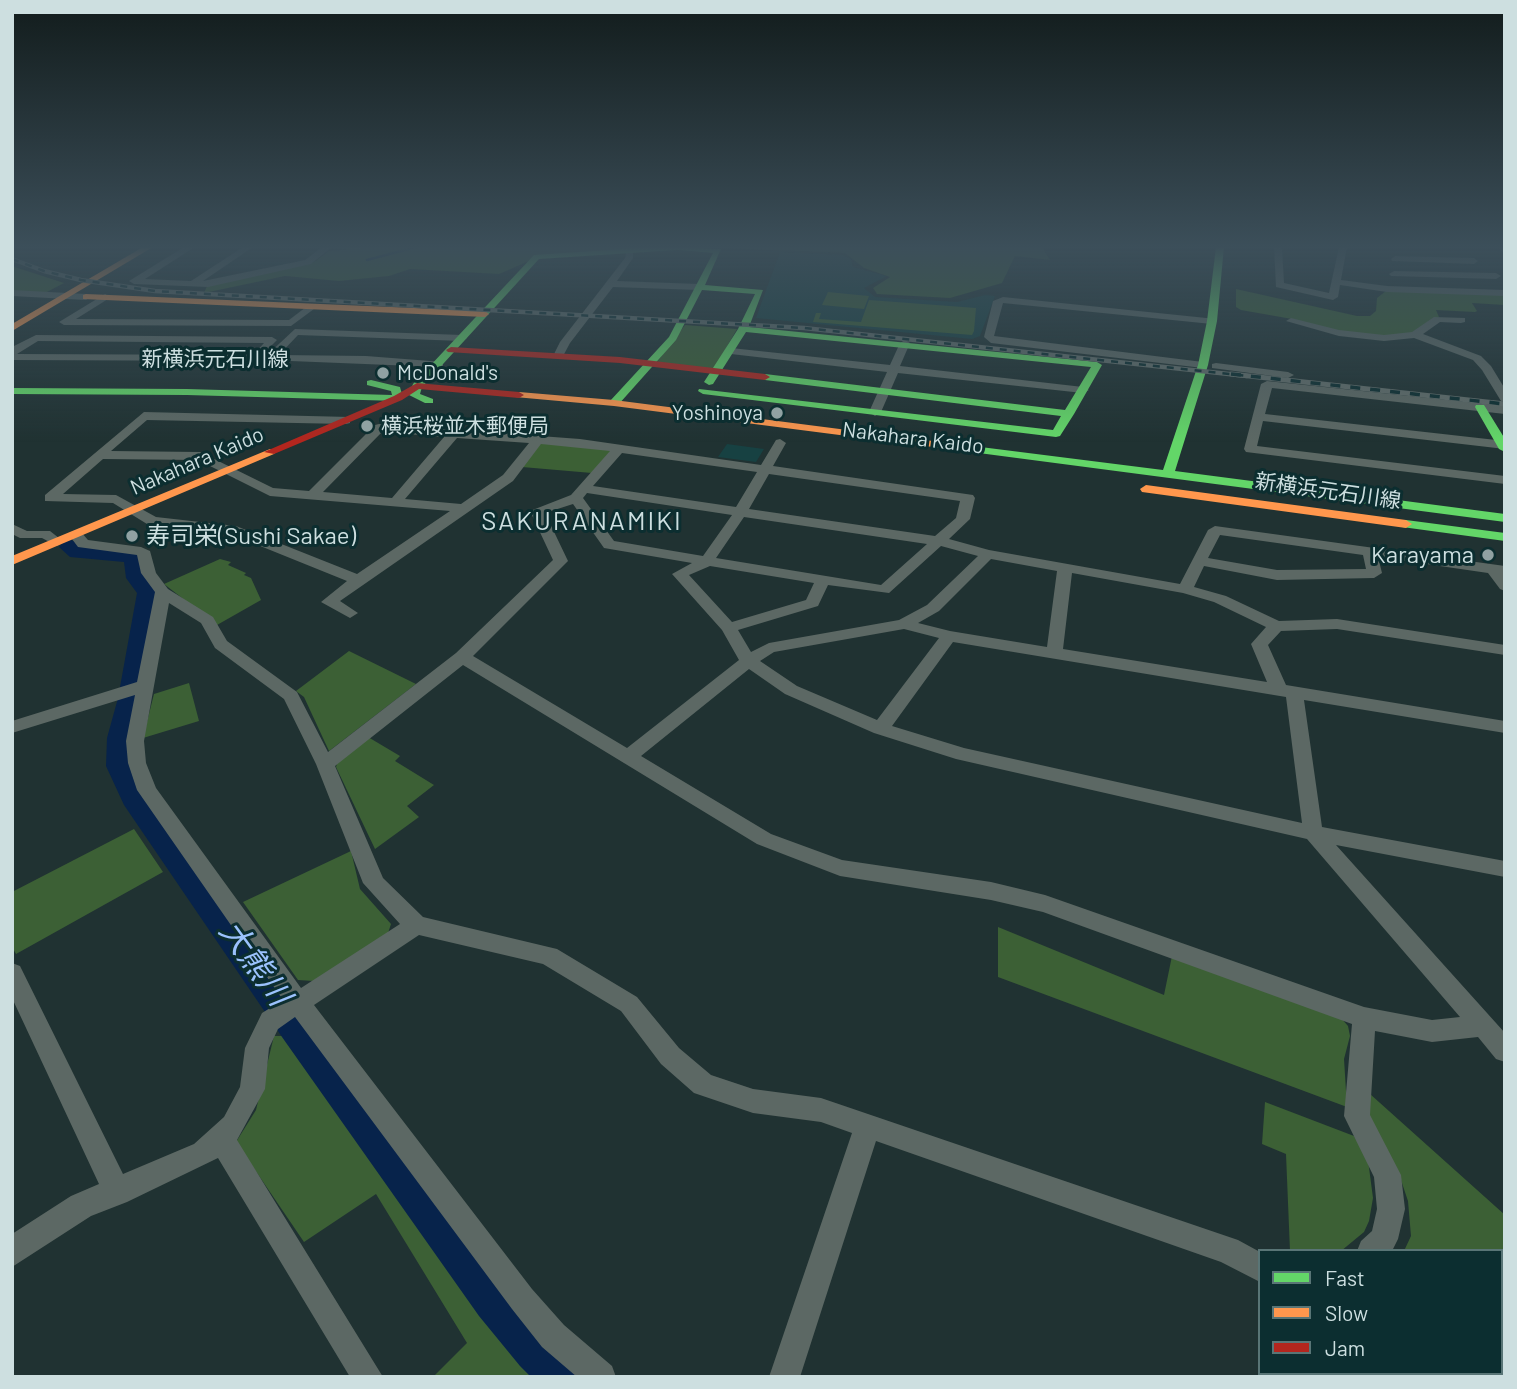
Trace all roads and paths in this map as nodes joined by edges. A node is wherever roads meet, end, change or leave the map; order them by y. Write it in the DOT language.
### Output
graph roads {
  1 [pos="39,312"];
  2 [pos="81,312"];
  3 [pos="153,312"];
  4 [pos="305,312"];
  5 [pos="438,312"];
  6 [pos="589,312"];
  7 [pos="686,312"];
  8 [pos="751,312"];
  9 [pos="995,312"];
  10 [pos="1127,312"];
  11 [pos="1213,312"];
  12 [pos="1225,312"];
  13 [pos="485,314"];
  14 [pos="1212,320"];
  15 [pos="1461,320"];
  16 [pos="1291,321"];
  17 [pos="138,322"];
  18 [pos="12,328"];
  19 [pos="743,329"];
  20 [pos="1415,335"];
  21 [pos="117,339"];
  22 [pos="905,343"];
  23 [pos="456,344"];
  24 [pos="731,351"];
  25 [pos="12,354"];
  26 [pos="558,356"];
  27 [pos="93,358"];
  28 [pos="439,363"];
  29 [pos="650,363"];
  30 [pos="1209,365"];
  31 [pos="894,368"];
  32 [pos="717,372"];
  33 [pos="12,379"];
  34 [pos="371,383"];
  35 [pos="417,386"];
  36 [pos="1083,390"];
  37 [pos="12,391"];
  38 [pos="884,391"];
  39 [pos="398,398"];
  40 [pos="1505,399"];
  41 [pos="429,401"];
  42 [pos="614,403"];
  43 [pos="802,403"];
  44 [pos="1480,407"];
  45 [pos="1505,410"];
  46 [pos="875,412"];
  47 [pos="1069,414"];
  48 [pos="1258,416"];
  49 [pos="601,418"];
  50 [pos="346,420"];
  51 [pos="788,426"];
  52 [pos="455,432"];
  53 [pos="1198,437"];
  54 [pos="538,439"];
  55 [pos="780,443"];
  56 [pos="1504,446"];
  57 [pos="619,447"];
  58 [pos="100,455"];
  59 [pos="766,469"];
  60 [pos="230,470"];
  61 [pos="1181,474"];
  62 [pos="1505,480"];
  63 [pos="581,493"];
  64 [pos="312,496"];
  65 [pos="1208,496"];
  66 [pos="395,503"];
  67 [pos="461,508"];
  68 [pos="136,511"];
  69 [pos="740,513"];
  70 [pos="1505,518"];
  71 [pos="12,528"];
  72 [pos="76,535"];
  73 [pos="1505,537"];
  74 [pos="939,541"];
  75 [pos="57,542"];
  76 [pos="1369,551"];
  77 [pos="989,554"];
  78 [pos="12,561"];
  79 [pos="1200,561"];
  80 [pos="706,562"];
  81 [pos="1065,566"];
  82 [pos="1499,570"];
  83 [pos="358,580"];
  84 [pos="824,581"];
  85 [pos="1505,586"];
  86 [pos="1185,589"];
  87 [pos="163,592"];
  88 [pos="351,614"];
  89 [pos="904,624"];
  90 [pos="1276,626"];
  91 [pos="729,628"];
  92 [pos="949,636"];
  93 [pos="1505,650"];
  94 [pos="1055,652"];
  95 [pos="462,657"];
  96 [pos="748,661"];
  97 [pos="139,687"];
  98 [pos="1286,689"];
  99 [pos="12,727"];
  100 [pos="1505,727"];
  101 [pos="880,729"];
  102 [pos="627,758"];
  103 [pos="325,764"];
  104 [pos="1312,833"];
  105 [pos="1505,869"];
  106 [pos="415,925"];
  107 [pos="12,972"];
  108 [pos="298,1002"];
  109 [pos="1364,1018"];
  110 [pos="1484,1026"];
  111 [pos="1505,1051"];
  112 [pos="868,1125"];
  113 [pos="221,1138"];
  114 [pos="117,1192"];
  115 [pos="1373,1249"];
  116 [pos="12,1253"];
  117 [pos="1258,1267"];
  118 [pos="368,1377"];
  119 [pos="601,1377"];
  120 [pos="784,1377"];
  1 -- 18 [label="street"];
  2 -- 17 [label="street"];
  3 -- 17 [label="street"];
  4 -- 17 [label="street"];
  5 -- 13 [label="street"];
  6 -- 26 [label="street"];
  7 -- 29 [label="street"];
  8 -- 19 [label="street"];
  9 -- 30 [label="street"];
  10 -- 14 [label="street"];
  11 -- 14 [label="street"];
  12 -- 30 [label="street"];
  13 -- 23 [label="street"];
  14 -- 30 [label="street"];
  15 -- 20 [label="street"];
  16 -- 20 [label="street"];
  17 -- 21 [label="street"];
  19 -- 22 [label="street"];
  19 -- 24 [label="street"];
  20 -- 40 [label="street"];
  21 -- 25 [label="street"];
  21 -- 27 [label="street"];
  21 -- 27 [label="street"];
  22 -- 31 [label="street"];
  22 -- 36 [label="street"];
  23 -- 26 [label="street"];
  23 -- 28 [label="street"];
  23 -- 28 [label="street"];
  24 -- 31 [label="street"];
  24 -- 32 [label="street"];
  25 -- 27 [label="street"];
  26 -- 29 [label="street"];
  28 -- 35 [label="street"];
  29 -- 32 [label="street"];
  29 -- 42 [label="street"];
  30 -- 40 [label="street"];
  30 -- 53 [label="street"];
  30 -- 61 [label="street"];
  31 -- 36 [label="street"];
  31 -- 38 [label="street"];
  32 -- 38 [label="street"];
  32 -- 43 [label="street"];
  33 -- 34 [label="street, 新横浜元石川線"];
  34 -- 35 [label="street, 新横浜元石川線"];
  34 -- 39 [label="street"];
  35 -- 39 [label="street, Nakahara Kaido"];
  35 -- 41 [label="street"];
  35 -- 42 [label="street, Nakahara Kaido"];
  36 -- 47 [label="street"];
  37 -- 39 [label="street, 新横浜元石川線"];
  38 -- 46 [label="street"];
  38 -- 47 [label="street"];
  39 -- 41 [label="street, Nakahara Kaido"];
  39 -- 50 [label="street, Nakahara Kaido"];
  41 -- 49 [label="street, Nakahara Kaido"];
  42 -- 51 [label="street, Nakahara Kaido"];
  43 -- 46 [label="street"];
  43 -- 51 [label="street"];
  44 -- 45 [label="street"];
  44 -- 48 [label="street"];
  44 -- 56 [label="street"];
  46 -- 47 [label="street"];
  48 -- 56 [label="street"];
  48 -- 62 [label="street"];
  50 -- 58 [label="street"];
  50 -- 60 [label="street, Nakahara Kaido"];
  51 -- 61 [label="street, Nakahara Kaido"];
  52 -- 54 [label="street"];
  52 -- 64 [label="street"];
  52 -- 66 [label="street"];
  54 -- 57 [label="street"];
  54 -- 67 [label="street"];
  55 -- 59 [label="street"];
  57 -- 59 [label="street"];
  57 -- 63 [label="street"];
  58 -- 60 [label="street"];
  58 -- 68 [label="street"];
  59 -- 69 [label="street"];
  59 -- 74 [label="street"];
  60 -- 64 [label="street"];
  60 -- 68 [label="street, Nakahara Kaido"];
  61 -- 65 [label="street"];
  61 -- 65 [label="street, 新横浜元石川線"];
  61 -- 70 [label="street, 新横浜元石川線"];
  63 -- 69 [label="street"];
  63 -- 80 [label="street"];
  63 -- 95 [label="street"];
  64 -- 66 [label="street"];
  65 -- 73 [label="street, 新横浜元石川線"];
  66 -- 67 [label="street"];
  67 -- 83 [label="street"];
  68 -- 72 [label="street, Nakahara Kaido"];
  68 -- 83 [label="street"];
  69 -- 74 [label="street"];
  69 -- 80 [label="street"];
  71 -- 75 [label="street"];
  72 -- 75 [label="street, Nakahara Kaido"];
  72 -- 87 [label="street"];
  74 -- 77 [label="street"];
  74 -- 84 [label="street"];
  75 -- 78 [label="street, Nakahara Kaido"];
  76 -- 79 [label="street"];
  76 -- 79 [label="street"];
  76 -- 82 [label="street"];
  77 -- 81 [label="street"];
  77 -- 89 [label="street"];
  79 -- 86 [label="street"];
  80 -- 84 [label="street"];
  80 -- 91 [label="street"];
  81 -- 86 [label="street"];
  81 -- 94 [label="street"];
  82 -- 85 [label="street"];
  83 -- 88 [label="street"];
  84 -- 91 [label="street"];
  86 -- 90 [label="street"];
  87 -- 97 [label="street"];
  87 -- 103 [label="street"];
  89 -- 92 [label="street"];
  89 -- 96 [label="street"];
  90 -- 93 [label="street"];
  90 -- 98 [label="street"];
  91 -- 96 [label="street"];
  92 -- 94 [label="street"];
  92 -- 101 [label="street"];
  94 -- 98 [label="street"];
  95 -- 102 [label="street"];
  95 -- 103 [label="street"];
  96 -- 101 [label="street"];
  96 -- 102 [label="street"];
  97 -- 99 [label="street"];
  97 -- 108 [label="street"];
  98 -- 100 [label="street"];
  98 -- 104 [label="street"];
  101 -- 104 [label="street"];
  102 -- 109 [label="street"];
  103 -- 106 [label="street"];
  104 -- 105 [label="street"];
  104 -- 110 [label="street"];
  106 -- 108 [label="street"];
  106 -- 112 [label="street"];
  107 -- 114 [label="street"];
  108 -- 113 [label="street"];
  108 -- 119 [label="street"];
  109 -- 110 [label="street"];
  109 -- 115 [label="street"];
  110 -- 111 [label="street"];
  112 -- 117 [label="street"];
  112 -- 120 [label="street"];
  113 -- 114 [label="street"];
  113 -- 118 [label="street"];
  114 -- 116 [label="street"];
}
